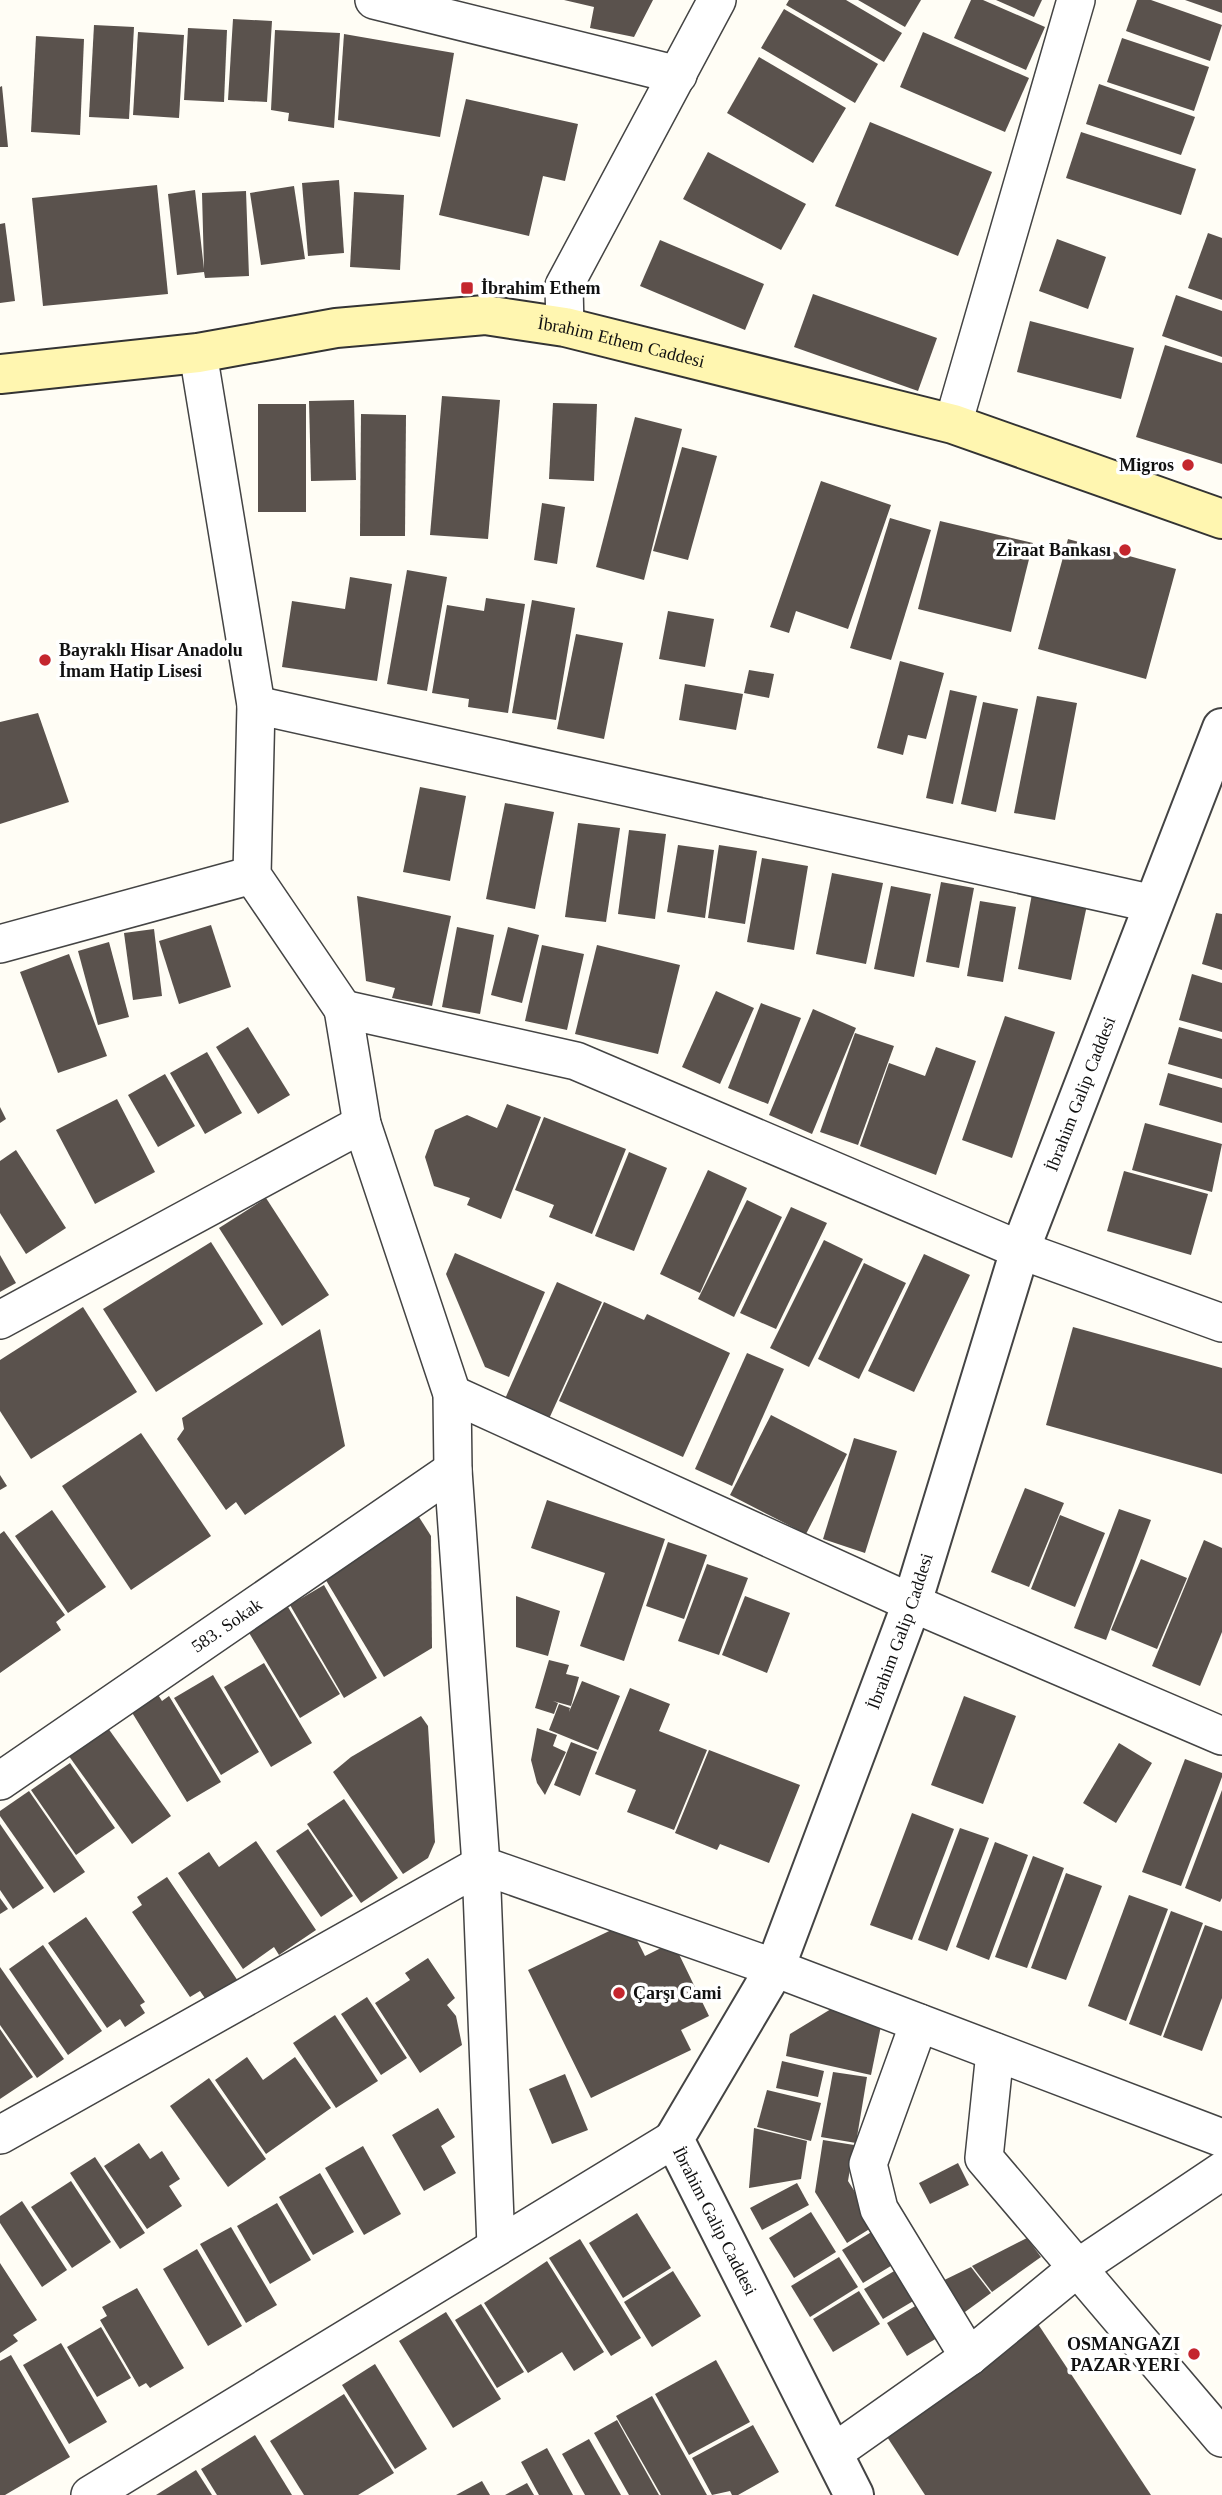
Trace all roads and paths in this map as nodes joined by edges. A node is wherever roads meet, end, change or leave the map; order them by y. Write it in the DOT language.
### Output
graph roads {
  1 [pos="374,0"];
  2 [pos="717,0"];
  3 [pos="1076,0"];
  4 [pos="678,75"];
  5 [pos="565,327"];
  6 [pos="198,352"];
  7 [pos="0,374"];
  8 [pos="953,424"];
  9 [pos="1222,519"];
  10 [pos="256,705"];
  11 [pos="1222,729"];
  12 [pos="252,875"];
  13 [pos="1154,904"];
  14 [pos="0,944"];
  15 [pos="344,1009"];
  16 [pos="362,1124"];
  17 [pos="1020,1250"];
  18 [pos="0,1321"];
  19 [pos="1222,1322"];
  20 [pos="452,1395"];
  21 [pos="453,1470"];
  22 [pos="912,1603"];
  23 [pos="1222,1737"];
  24 [pos="0,1781"];
  25 [pos="481,1865"];
  26 [pos="775,1968"];
  27 [pos="919,2023"];
  28 [pos="995,2052"];
  29 [pos="0,2135"];
  30 [pos="1222,2138"];
  31 [pos="674,2140"];
  32 [pos="1222,2171"];
  33 [pos="496,2246"];
  34 [pos="1076,2269"];
  35 [pos="968,2357"];
  36 [pos="1222,2438"];
  37 [pos="833,2453"];
  38 [pos="90,2495"];
  39 [pos="854,2495"];
  1 -- 4 [label="street"];
  2 -- 4 [label="street"];
  3 -- 8 [label="street"];
  4 -- 5 [label="street"];
  5 -- 6 [label="main road, İbrahim Ethem Caddesi"];
  5 -- 8 [label="main road, İbrahim Ethem Caddesi"];
  6 -- 7 [label="main road, İbrahim Ethem Caddesi"];
  6 -- 10 [label="street"];
  8 -- 9 [label="main road, İbrahim Ethem Caddesi"];
  10 -- 12 [label="street"];
  10 -- 13 [label="street"];
  11 -- 13 [label="street, İbrahim Galip Caddesi"];
  12 -- 14 [label="street"];
  12 -- 15 [label="street"];
  13 -- 17 [label="street, İbrahim Galip Caddesi"];
  15 -- 16 [label="street"];
  15 -- 17 [label="street"];
  16 -- 18 [label="street"];
  16 -- 20 [label="street"];
  17 -- 19 [label="street"];
  17 -- 22 [label="street, İbrahim Galip Caddesi"];
  20 -- 21 [label="street"];
  20 -- 22 [label="street"];
  21 -- 24 [label="street, 583. Sokak"];
  21 -- 25 [label="street"];
  22 -- 23 [label="street"];
  22 -- 26 [label="street, İbrahim Galip Caddesi"];
  25 -- 26 [label="street"];
  25 -- 29 [label="street"];
  25 -- 33 [label="street"];
  26 -- 27 [label="street"];
  26 -- 31 [label="street, İbrahim Galip Caddesi"];
  27 -- 28 [label="street"];
  27 -- 35 [label="street"];
  28 -- 30 [label="street"];
  28 -- 34 [label="street"];
  31 -- 33 [label="street"];
  31 -- 37 [label="street, İbrahim Galip Caddesi"];
  32 -- 34 [label="street"];
  33 -- 38 [label="street"];
  34 -- 35 [label="street"];
  34 -- 36 [label="street"];
  35 -- 37 [label="street"];
  37 -- 39 [label="street, İbrahim Galip Caddesi"];
}
